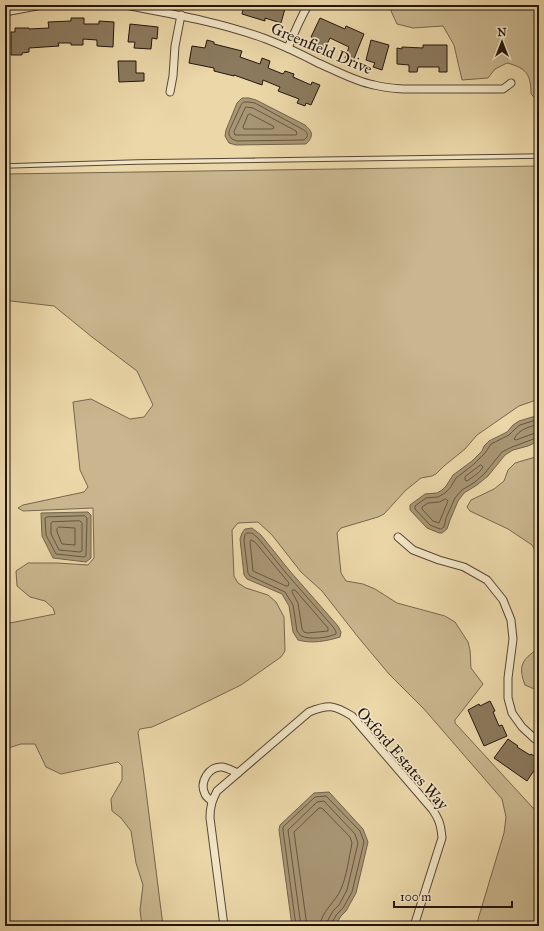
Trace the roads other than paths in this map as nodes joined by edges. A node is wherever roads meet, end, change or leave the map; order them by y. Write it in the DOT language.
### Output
graph roads {
  1 [pos="42,5"];
  2 [pos="125,5"];
  3 [pos="308,5"];
  4 [pos="5,12"];
  5 [pos="181,16"];
  6 [pos="288,48"];
  7 [pos="511,83"];
  8 [pos="170,92"];
  9 [pos="539,156"];
  10 [pos="5,166"];
  11 [pos="398,537"];
  12 [pos="539,740"];
  13 [pos="238,773"];
  14 [pos="212,801"];
  15 [pos="224,926"];
  16 [pos="414,926"];
  1 -- 4 [label="street"];
  2 -- 5 [label="street, Greenfield Drive"];
  3 -- 6 [label="street"];
  5 -- 6 [label="street, Greenfield Drive"];
  5 -- 8 [label="street"];
  6 -- 7 [label="street, Greenfield Drive"];
  9 -- 10 [label="lane"];
  11 -- 12 [label="street"];
  13 -- 14 [label="street, Oxford Estates Way"];
  13 -- 14 [label="street"];
  13 -- 16 [label="street, Oxford Estates Way"];
  14 -- 15 [label="street"];
}
